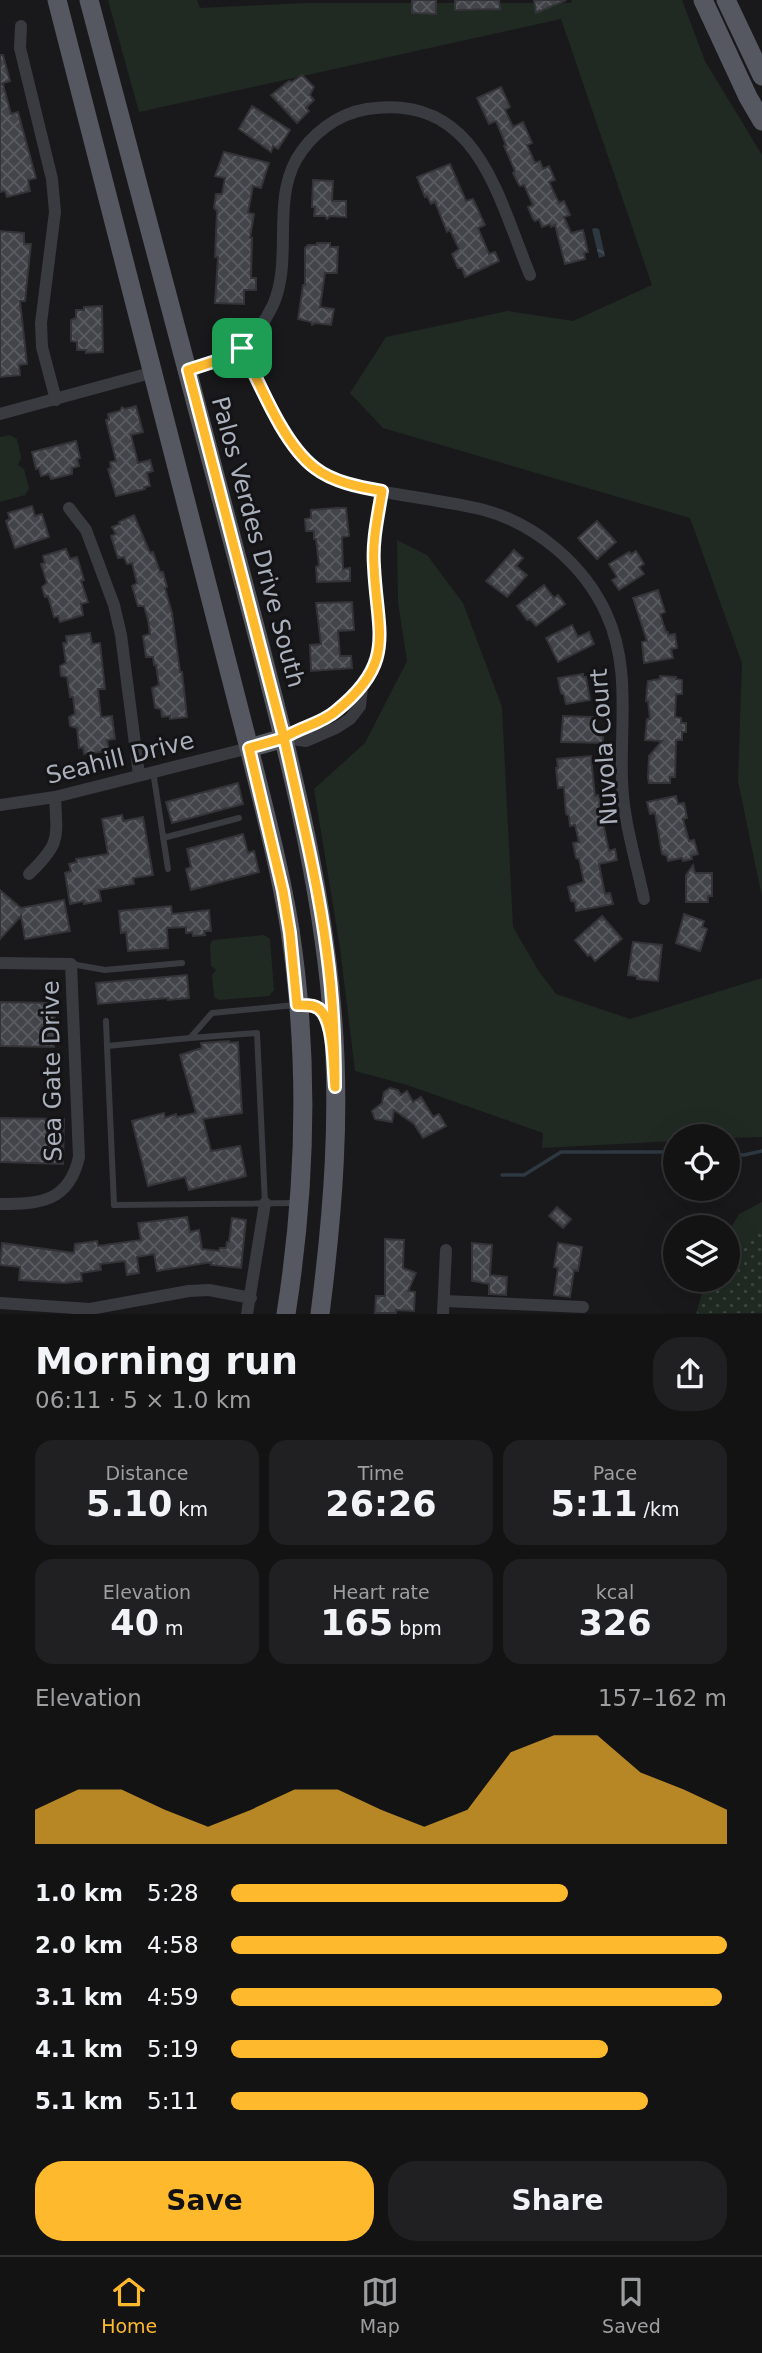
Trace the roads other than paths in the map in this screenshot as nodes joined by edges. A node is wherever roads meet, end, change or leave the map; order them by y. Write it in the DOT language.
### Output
graph roads {
  1 [pos="57,0"];
  2 [pos="89,0"];
  3 [pos="703,0"];
  4 [pos="726,0"];
  5 [pos="22,26"];
  6 [pos="762,76"];
  7 [pos="762,121"];
  8 [pos="530,275"];
  9 [pos="242,348"];
  10 [pos="188,370"];
  11 [pos="155,372"];
  12 [pos="56,400"];
  13 [pos="0,414"];
  14 [pos="382,491"];
  15 [pos="69,508"];
  16 [pos="284,738"];
  17 [pos="249,748"];
  18 [pos="153,771"];
  19 [pos="139,775"];
  20 [pos="55,797"];
  21 [pos="0,805"];
  22 [pos="239,818"];
  23 [pos="163,838"];
  24 [pos="168,869"];
  25 [pos="29,874"];
  26 [pos="645,899"];
  27 [pos="0,962"];
  28 [pos="71,964"];
  29 [pos="181,964"];
  30 [pos="297,1005"];
  31 [pos="106,1021"];
  32 [pos="190,1038"];
  33 [pos="107,1046"];
  34 [pos="335,1087"];
  35 [pos="265,1203"];
  36 [pos="299,1203"];
  37 [pos="0,1204"];
  38 [pos="446,1250"];
  39 [pos="251,1298"];
  40 [pos="0,1303"];
  41 [pos="443,1307"];
  42 [pos="583,1307"];
  43 [pos="247,1314"];
  44 [pos="286,1314"];
  45 [pos="320,1314"];
  1 -- 11 [label="main road"];
  2 -- 10 [label="main road, Palos Verdes Drive South"];
  3 -- 7 [label="main road"];
  4 -- 6 [label="main road"];
  5 -- 12 [label="street"];
  8 -- 9 [label="street"];
  9 -- 10 [label="street"];
  9 -- 14 [label="street, Nuvola Court"];
  10 -- 16 [label="main road, Palos Verdes Drive South"];
  11 -- 12 [label="street"];
  11 -- 17 [label="main road"];
  12 -- 13 [label="street"];
  14 -- 16 [label="street"];
  14 -- 26 [label="street, Nuvola Court"];
  15 -- 19 [label="street"];
  16 -- 17 [label="main road"];
  16 -- 34 [label="main road, Palos Verdes Drive South"];
  17 -- 18 [label="street, Seahill Drive"];
  17 -- 30 [label="main road"];
  18 -- 19 [label="street, Seahill Drive"];
  18 -- 23 [label="lane"];
  19 -- 20 [label="street, Seahill Drive"];
  20 -- 21 [label="street, Seahill Drive"];
  20 -- 25 [label="street"];
  22 -- 23 [label="lane"];
  23 -- 24 [label="lane"];
  27 -- 28 [label="street"];
  28 -- 29 [label="lane"];
  28 -- 37 [label="street, Sea Gate Drive"];
  30 -- 32 [label="lane"];
  30 -- 34 [label="main road"];
  30 -- 36 [label="main road"];
  31 -- 33 [label="lane"];
  32 -- 33 [label="lane"];
  32 -- 35 [label="lane"];
  33 -- 35 [label="lane"];
  34 -- 45 [label="main road, Palos Verdes Drive South"];
  35 -- 36 [label="lane"];
  35 -- 39 [label="street"];
  36 -- 44 [label="main road"];
  38 -- 41 [label="street"];
  39 -- 40 [label="street"];
  39 -- 43 [label="street"];
  41 -- 42 [label="street"];
}
